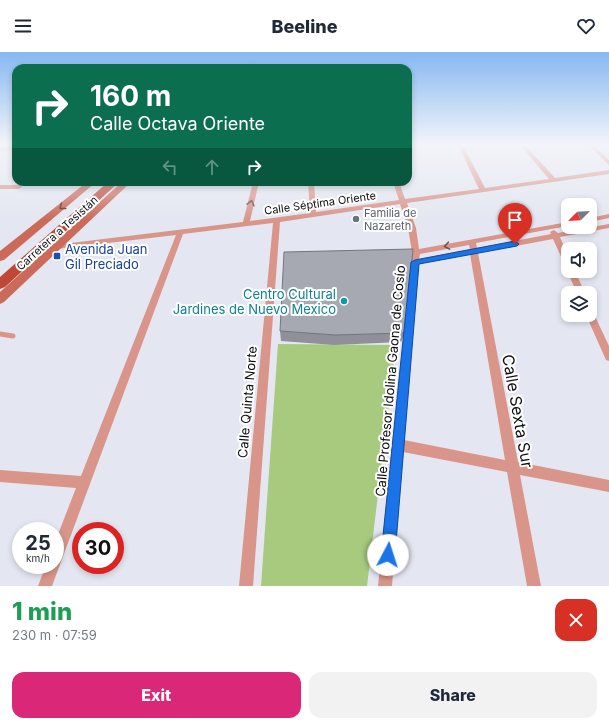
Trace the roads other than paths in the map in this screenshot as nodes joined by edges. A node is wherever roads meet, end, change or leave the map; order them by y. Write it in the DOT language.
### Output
graph roads {
  1 [pos="473,170"];
  2 [pos="544,170"];
  3 [pos="609,172"];
  4 [pos="553,180"];
  5 [pos="87,186"];
  6 [pos="98,186"];
  7 [pos="110,186"];
  8 [pos="123,186"];
  9 [pos="255,186"];
  10 [pos="311,186"];
  11 [pos="397,186"];
  12 [pos="0,187"];
  13 [pos="19,187"];
  14 [pos="483,190"];
  15 [pos="403,202"];
  16 [pos="313,215"];
  17 [pos="609,216"];
  18 [pos="597,219"];
  19 [pos="277,220"];
  20 [pos="246,224"];
  21 [pos="561,225"];
  22 [pos="609,226"];
  23 [pos="552,227"];
  24 [pos="180,233"];
  25 [pos="556,236"];
  26 [pos="57,247"];
  27 [pos="473,247"];
  28 [pos="561,247"];
  29 [pos="416,257"];
  30 [pos="0,258"];
  31 [pos="0,272"];
  32 [pos="0,284"];
  33 [pos="0,300"];
  34 [pos="594,322"];
  35 [pos="0,334"];
  36 [pos="13,336"];
  37 [pos="609,357"];
  38 [pos="398,445"];
  39 [pos="512,468"];
  40 [pos="0,476"];
  41 [pos="85,482"];
  42 [pos="609,486"];
  43 [pos="64,537"];
  44 [pos="50,574"];
  45 [pos="45,586"];
  46 [pos="246,586"];
  47 [pos="385,586"];
  48 [pos="534,586"];
  1 -- 14 [label="street"];
  2 -- 4 [label="street"];
  3 -- 4 [label="street, Calle Séptima Oriente"];
  4 -- 14 [label="street, Calle Séptima Oriente"];
  5 -- 30 [label="main road, one-way"];
  6 -- 31 [label="main road, Carretera a Tesistán"];
  7 -- 32 [label="main road, Carretera a Tesistán"];
  8 -- 26 [label="main road"];
  20 -- 9 [label="street, one-way"];
  10 -- 16 [label="street"];
  11 -- 15 [label="street, Calle Profesor Idolina Gaona de Cosío"];
  12 -- 13 [label="street"];
  14 -- 15 [label="street, Calle Séptima Oriente"];
  15 -- 16 [label="street, Calle Séptima Oriente"];
  15 -- 29 [label="street, Calle Profesor Idolina Gaona de Cosío"];
  16 -- 19 [label="street, Calle Séptima Oriente"];
  17 -- 18 [label="street"];
  19 -- 20 [label="street, Calle Séptima Oriente"];
  19 -- 46 [label="street, Calle Quinta Norte"];
  20 -- 24 [label="street, Calle Séptima Oriente"];
  21 -- 23 [label="street"];
  22 -- 25 [label="street"];
  23 -- 25 [label="street"];
  23 -- 27 [label="street"];
  24 -- 26 [label="street, Calle Séptima Oriente"];
  24 -- 41 [label="street"];
  25 -- 27 [label="street"];
  25 -- 28 [label="street"];
  26 -- 33 [label="main road"];
  27 -- 29 [label="street"];
  27 -- 39 [label="street, Calle Sexta Sur"];
  29 -- 38 [label="street, Calle Profesor Idolina Gaona de Cosío"];
  34 -- 37 [label="street"];
  35 -- 36 [label="lane"];
  38 -- 39 [label="street"];
  38 -- 47 [label="street, Calle Profesor Idolina Gaona de Cosío"];
  39 -- 42 [label="street"];
  39 -- 48 [label="street, Calle Sexta Sur"];
  40 -- 41 [label="street"];
  41 -- 43 [label="street"];
  44 -- 45 [label="street"];
}
